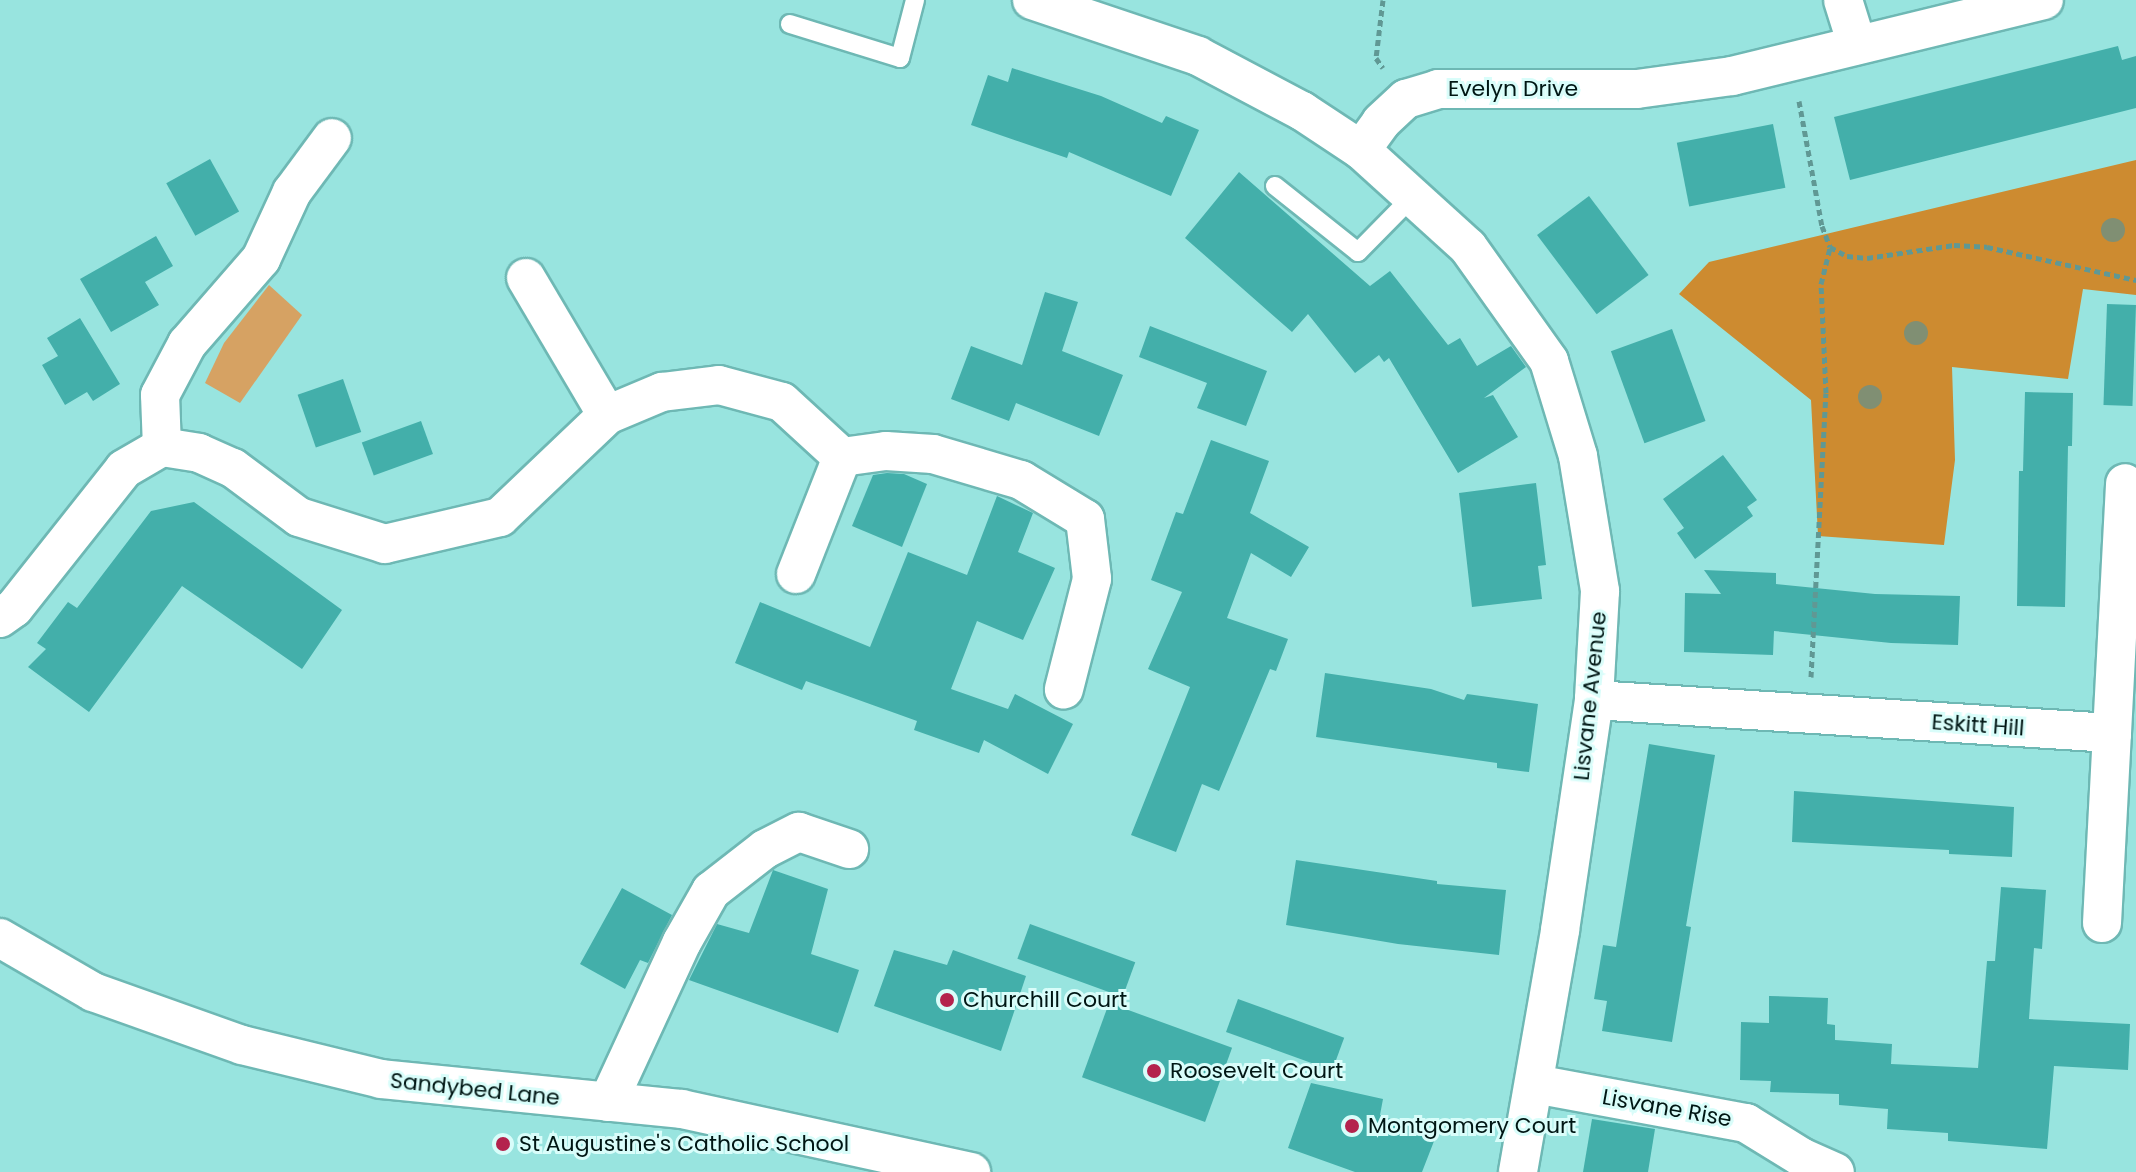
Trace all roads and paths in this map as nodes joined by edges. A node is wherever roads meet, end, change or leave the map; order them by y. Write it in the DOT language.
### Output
graph roads {
  1 [pos="915,0"];
  2 [pos="1032,0"];
  3 [pos="1383,0"];
  4 [pos="1843,0"];
  5 [pos="2044,0"];
  6 [pos="790,24"];
  7 [pos="1857,45"];
  8 [pos="1794,60"];
  9 [pos="1406,99"];
  10 [pos="332,138"];
  11 [pos="1361,150"];
  12 [pos="1275,186"];
  13 [pos="1412,197"];
  14 [pos="1830,247"];
  15 [pos="526,278"];
  16 [pos="2136,280"];
  17 [pos="607,415"];
  18 [pos="162,447"];
  19 [pos="842,457"];
  20 [pos="2125,483"];
  21 [pos="796,574"];
  22 [pos="0,618"];
  23 [pos="1064,689"];
  24 [pos="1594,700"];
  25 [pos="1809,714"];
  26 [pos="2112,733"];
  27 [pos="849,849"];
  28 [pos="2102,923"];
  29 [pos="0,938"];
  30 [pos="1535,1084"];
  31 [pos="608,1102"];
  32 [pos="971,1172"];
  33 [pos="1518,1172"];
  34 [pos="1835,1172"];
  1 -- 6 [label="lane"];
  2 -- 11 [label="street"];
  3 -- 9 [label="path"];
  4 -- 7 [label="street"];
  5 -- 7 [label="street, Evelyn Drive"];
  7 -- 8 [label="street, Evelyn Drive"];
  8 -- 9 [label="street, Evelyn Drive"];
  8 -- 14 [label="path"];
  9 -- 11 [label="street, Evelyn Drive"];
  10 -- 18 [label="street"];
  11 -- 13 [label="street, Lisvane Avenue"];
  12 -- 13 [label="lane"];
  13 -- 24 [label="street, Lisvane Avenue"];
  14 -- 16 [label="path"];
  14 -- 25 [label="path"];
  15 -- 17 [label="street"];
  17 -- 18 [label="street"];
  17 -- 19 [label="street"];
  18 -- 22 [label="street"];
  19 -- 21 [label="street"];
  19 -- 23 [label="street"];
  20 -- 26 [label="street"];
  24 -- 25 [label="street, Eskitt Hill"];
  24 -- 30 [label="street, Lisvane Avenue"];
  25 -- 26 [label="street, Eskitt Hill"];
  26 -- 28 [label="street"];
  27 -- 31 [label="street"];
  29 -- 31 [label="street, Sandybed Lane"];
  30 -- 33 [label="street, Lisvane Avenue"];
  30 -- 34 [label="street, Lisvane Rise"];
  31 -- 32 [label="street, Sandybed Lane"];
}
